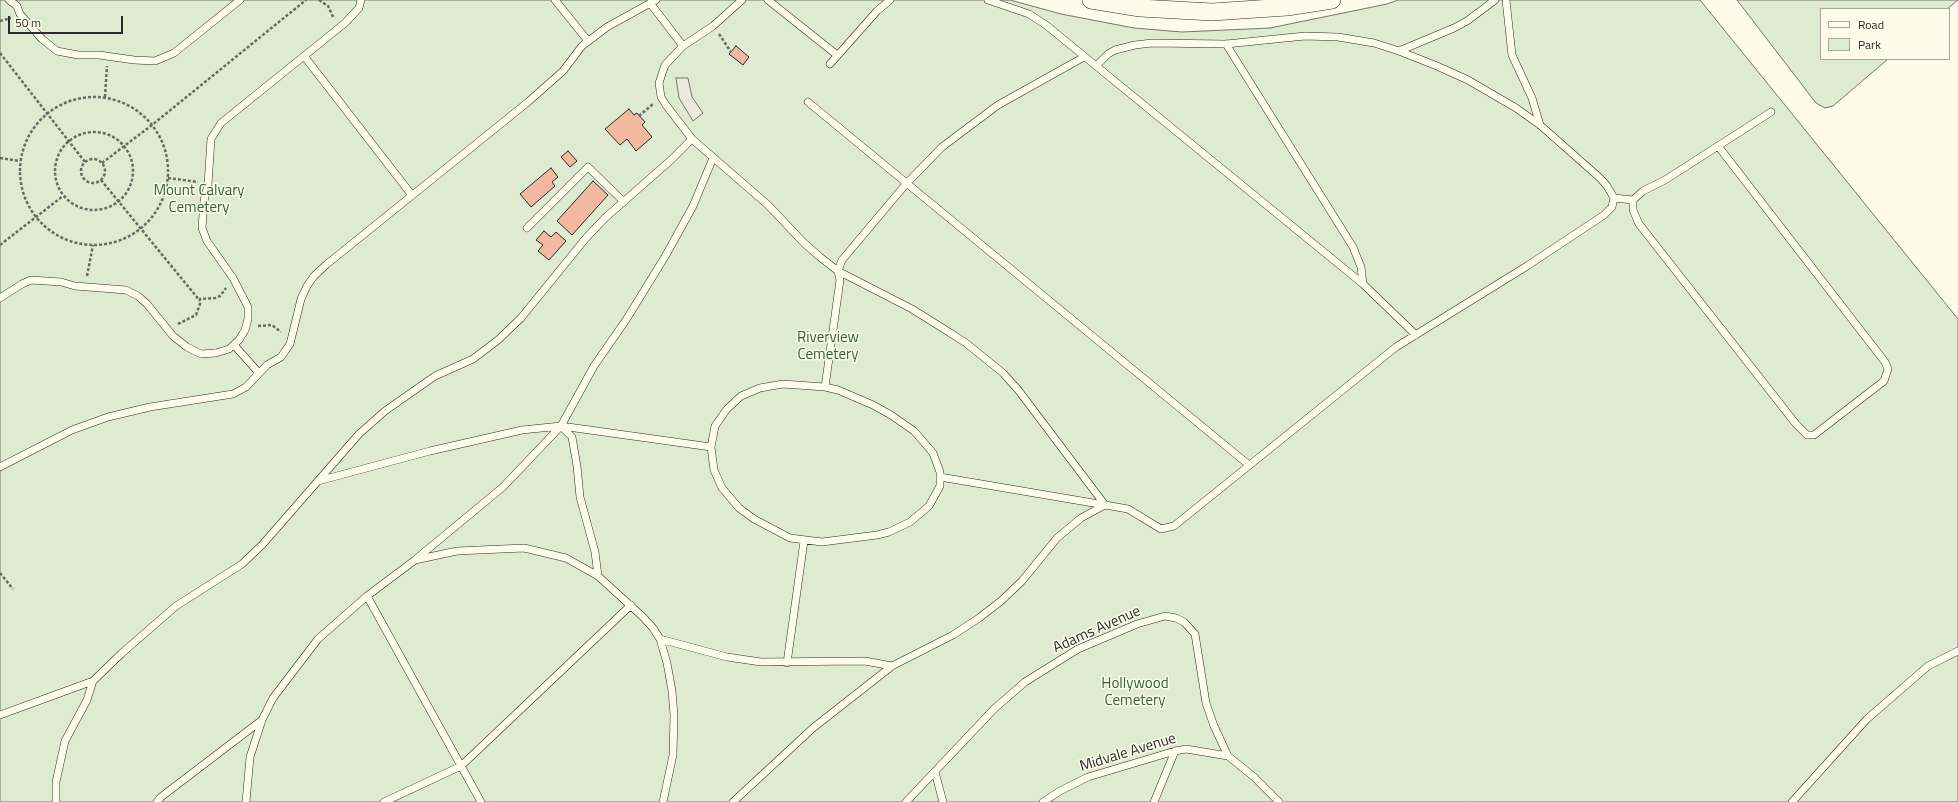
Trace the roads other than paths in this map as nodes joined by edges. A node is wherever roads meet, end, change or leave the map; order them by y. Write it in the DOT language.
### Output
graph roads {
  1 [pos="9,0"];
  2 [pos="240,0"];
  3 [pos="361,0"];
  4 [pos="555,0"];
  5 [pos="742,0"];
  6 [pos="768,0"];
  7 [pos="890,0"];
  8 [pos="988,0"];
  9 [pos="1091,0"];
  10 [pos="1332,0"];
  11 [pos="1495,0"];
  12 [pos="1506,0"];
  13 [pos="653,2"];
  14 [pos="588,41"];
  15 [pos="1226,44"];
  16 [pos="683,46"];
  17 [pos="1399,51"];
  18 [pos="837,55"];
  19 [pos="304,56"];
  20 [pos="1084,57"];
  21 [pos="830,64"];
  22 [pos="1096,66"];
  23 [pos="808,102"];
  24 [pos="1771,112"];
  25 [pos="1540,125"];
  26 [pos="692,139"];
  27 [pos="1718,146"];
  28 [pos="713,158"];
  29 [pos="906,184"];
  30 [pos="411,194"];
  31 [pos="1614,198"];
  32 [pos="1633,200"];
  33 [pos="623,201"];
  34 [pos="527,228"];
  35 [pos="838,271"];
  36 [pos="1362,284"];
  37 [pos="0,298"];
  38 [pos="1416,335"];
  39 [pos="234,345"];
  40 [pos="260,373"];
  41 [pos="825,387"];
  42 [pos="561,426"];
  43 [pos="711,447"];
  44 [pos="1249,465"];
  45 [pos="0,467"];
  46 [pos="940,477"];
  47 [pos="318,481"];
  48 [pos="1105,506"];
  49 [pos="804,541"];
  50 [pos="415,560"];
  51 [pos="598,576"];
  52 [pos="367,596"];
  53 [pos="631,605"];
  54 [pos="660,639"];
  55 [pos="1957,653"];
  56 [pos="787,663"];
  57 [pos="892,666"];
  58 [pos="93,681"];
  59 [pos="0,714"];
  60 [pos="262,720"];
  61 [pos="1175,751"];
  62 [pos="1228,756"];
  63 [pos="461,766"];
  64 [pos="935,772"];
  65 [pos="56,802"];
  66 [pos="157,802"];
  67 [pos="246,802"];
  68 [pos="384,802"];
  69 [pos="481,802"];
  70 [pos="663,802"];
  71 [pos="733,802"];
  72 [pos="906,802"];
  73 [pos="943,802"];
  74 [pos="1043,802"];
  75 [pos="1154,802"];
  76 [pos="1279,802"];
  77 [pos="1792,802"];
  1 -- 2 [label="lane"];
  3 -- 19 [label="lane"];
  4 -- 14 [label="lane"];
  5 -- 16 [label="lane"];
  6 -- 18 [label="lane"];
  7 -- 18 [label="lane"];
  8 -- 20 [label="lane"];
  9 -- 10 [label="street"];
  11 -- 17 [label="lane"];
  12 -- 25 [label="lane"];
  13 -- 14 [label="lane"];
  13 -- 16 [label="lane"];
  14 -- 30 [label="lane"];
  15 -- 17 [label="lane"];
  15 -- 22 [label="lane"];
  15 -- 36 [label="lane"];
  16 -- 26 [label="lane"];
  17 -- 25 [label="lane"];
  18 -- 21 [label="lane"];
  19 -- 30 [label="lane"];
  19 -- 39 [label="lane"];
  20 -- 22 [label="lane"];
  20 -- 29 [label="lane"];
  22 -- 36 [label="lane"];
  23 -- 29 [label="lane"];
  24 -- 27 [label="lane"];
  25 -- 31 [label="lane"];
  26 -- 28 [label="lane"];
  26 -- 33 [label="lane"];
  27 -- 32 [label="lane"];
  27 -- 32 [label="lane"];
  28 -- 35 [label="lane"];
  28 -- 42 [label="lane"];
  29 -- 35 [label="lane"];
  29 -- 44 [label="lane"];
  30 -- 40 [label="lane"];
  31 -- 32 [label="lane"];
  31 -- 38 [label="lane"];
  33 -- 34 [label="lane"];
  33 -- 47 [label="lane"];
  35 -- 41 [label="lane"];
  35 -- 48 [label="lane"];
  36 -- 38 [label="lane"];
  37 -- 39 [label="lane"];
  38 -- 44 [label="lane"];
  39 -- 40 [label="lane"];
  40 -- 45 [label="lane"];
  41 -- 43 [label="lane"];
  41 -- 46 [label="lane"];
  42 -- 43 [label="lane"];
  42 -- 47 [label="lane"];
  42 -- 50 [label="lane"];
  42 -- 51 [label="lane"];
  43 -- 49 [label="lane"];
  44 -- 48 [label="lane"];
  46 -- 48 [label="lane"];
  46 -- 49 [label="lane"];
  47 -- 58 [label="lane"];
  48 -- 57 [label="lane"];
  49 -- 56 [label="lane"];
  50 -- 51 [label="lane"];
  50 -- 52 [label="lane"];
  51 -- 53 [label="lane"];
  52 -- 60 [label="lane"];
  52 -- 63 [label="lane"];
  53 -- 54 [label="lane"];
  53 -- 63 [label="lane"];
  54 -- 56 [label="lane"];
  54 -- 70 [label="lane"];
  55 -- 77 [label="lane"];
  56 -- 57 [label="lane"];
  57 -- 71 [label="lane"];
  58 -- 59 [label="lane"];
  58 -- 65 [label="lane"];
  60 -- 66 [label="lane"];
  60 -- 67 [label="lane"];
  61 -- 62 [label="lane, Midvale Avenue"];
  61 -- 74 [label="lane, Midvale Avenue"];
  61 -- 75 [label="lane"];
  62 -- 64 [label="lane, Adams Avenue"];
  62 -- 76 [label="lane, Midvale Avenue"];
  63 -- 68 [label="lane"];
  63 -- 69 [label="lane"];
  64 -- 72 [label="lane, Adams Avenue"];
  64 -- 73 [label="lane"];
}
